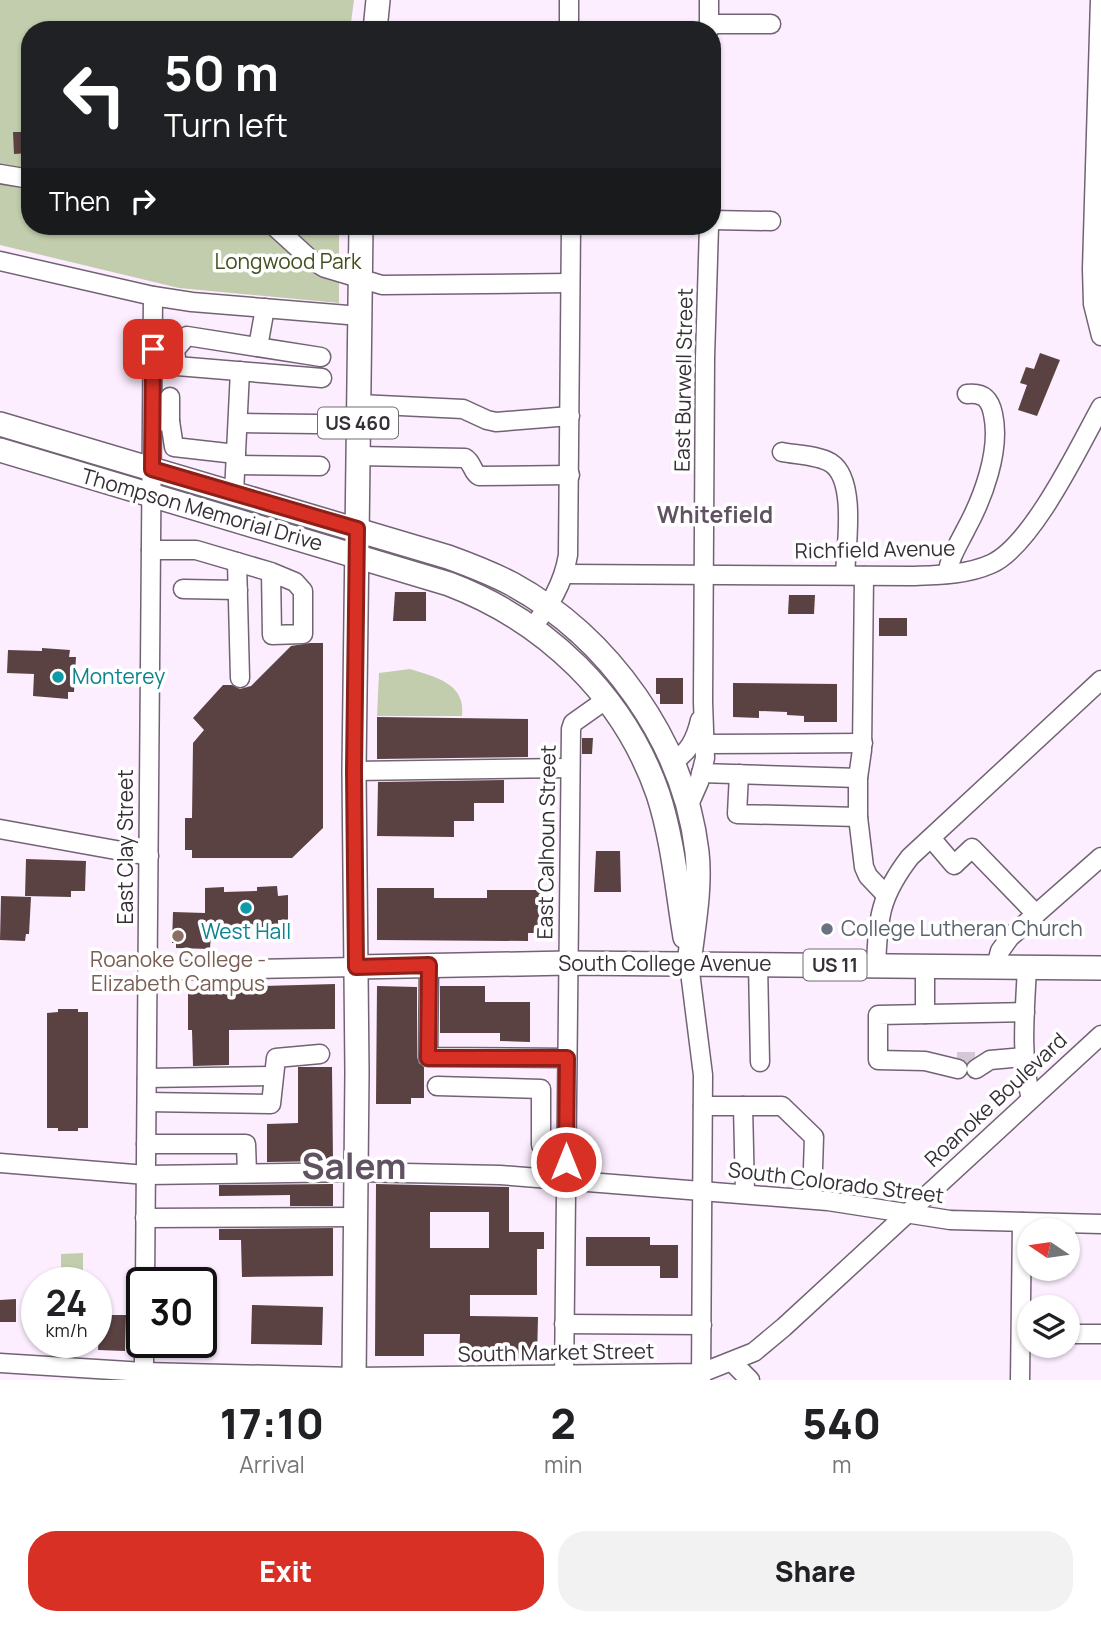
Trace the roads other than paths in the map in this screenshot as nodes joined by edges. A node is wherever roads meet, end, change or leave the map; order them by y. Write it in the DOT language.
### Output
graph roads {
  1 [pos="378,0"];
  2 [pos="569,0"];
  3 [pos="709,0"];
  4 [pos="1100,0"];
  5 [pos="375,21"];
  6 [pos="569,21"];
  7 [pos="709,21"];
  8 [pos="771,24"];
  9 [pos="721,26"];
  10 [pos="0,174"];
  11 [pos="21,177"];
  12 [pos="721,220"];
  13 [pos="771,221"];
  14 [pos="284,235"];
  15 [pos="361,235"];
  16 [pos="571,235"];
  17 [pos="709,235"];
  18 [pos="0,261"];
  19 [pos="361,279"];
  20 [pos="570,283"];
  21 [pos="153,296"];
  22 [pos="265,308"];
  23 [pos="360,316"];
  24 [pos="1101,336"];
  25 [pos="258,347"];
  26 [pos="153,349"];
  27 [pos="175,350"];
  28 [pos="321,357"];
  29 [pos="240,371"];
  30 [pos="322,379"];
  31 [pos="967,394"];
  32 [pos="170,397"];
  33 [pos="359,404"];
  34 [pos="1101,407"];
  35 [pos="570,416"];
  36 [pos="161,421"];
  37 [pos="238,423"];
  38 [pos="0,424"];
  39 [pos="316,425"];
  40 [pos="0,450"];
  41 [pos="782,452"];
  42 [pos="358,456"];
  43 [pos="236,459"];
  44 [pos="320,466"];
  45 [pos="152,469"];
  46 [pos="569,475"];
  47 [pos="234,494"];
  48 [pos="152,496"];
  49 [pos="357,529"];
  50 [pos="151,550"];
  51 [pos="357,555"];
  52 [pos="237,562"];
  53 [pos="271,572"];
  54 [pos="565,574"];
  55 [pos="705,574"];
  56 [pos="947,574"];
  57 [pos="845,575"];
  58 [pos="864,576"];
  59 [pos="183,589"];
  60 [pos="238,590"];
  61 [pos="547,607"];
  62 [pos="533,627"];
  63 [pos="240,678"];
  64 [pos="1101,680"];
  65 [pos="607,699"];
  66 [pos="703,702"];
  67 [pos="863,743"];
  68 [pos="705,744"];
  69 [pos="672,762"];
  70 [pos="570,768"];
  71 [pos="354,771"];
  72 [pos="701,773"];
  73 [pos="738,774"];
  74 [pos="858,778"];
  75 [pos="688,807"];
  76 [pos="858,817"];
  77 [pos="0,829"];
  78 [pos="931,838"];
  79 [pos="149,856"];
  80 [pos="1101,857"];
  81 [pos="886,895"];
  82 [pos="1036,914"];
  83 [pos="568,963"];
  84 [pos="689,964"];
  85 [pos="758,964"];
  86 [pos="429,965"];
  87 [pos="876,965"];
  88 [pos="925,965"];
  89 [pos="996,966"];
  90 [pos="356,967"];
  91 [pos="1027,967"];
  92 [pos="1101,968"];
  93 [pos="148,971"];
  94 [pos="1025,1012"];
  95 [pos="925,1014"];
  96 [pos="1101,1035"];
  97 [pos="320,1054"];
  98 [pos="1024,1057"];
  99 [pos="567,1058"];
  100 [pos="760,1062"];
  101 [pos="273,1076"];
  102 [pos="147,1078"];
  103 [pos="437,1086"];
  104 [pos="541,1099"];
  105 [pos="566,1099"];
  106 [pos="1031,1099"];
  107 [pos="147,1102"];
  108 [pos="703,1106"];
  109 [pos="743,1106"];
  110 [pos="146,1144"];
  111 [pos="566,1146"];
  112 [pos="0,1163"];
  113 [pos="356,1172"];
  114 [pos="247,1174"];
  115 [pos="146,1175"];
  116 [pos="566,1179"];
  117 [pos="704,1190"];
  118 [pos="745,1193"];
  119 [pos="812,1199"];
  120 [pos="907,1214"];
  121 [pos="355,1217"];
  122 [pos="145,1218"];
  123 [pos="1017,1222"];
  124 [pos="1080,1222"];
  125 [pos="1099,1222"];
  126 [pos="145,1267"];
  127 [pos="564,1324"];
  128 [pos="702,1325"];
  129 [pos="1080,1334"];
  130 [pos="1101,1334"];
  131 [pos="144,1358"];
  132 [pos="1022,1358"];
  133 [pos="732,1362"];
  134 [pos="0,1363"];
  135 [pos="144,1376"];
  136 [pos="701,1376"];
  137 [pos="354,1378"];
  138 [pos="564,1378"];
  139 [pos="750,1380"];
  140 [pos="1020,1380"];
  1 -- 5 [label="main road"];
  2 -- 6 [label="street"];
  3 -- 7 [label="street"];
  4 -- 24 [label="street"];
  8 -- 9 [label="street"];
  10 -- 11 [label="street"];
  12 -- 13 [label="street"];
  14 -- 19 [label="street"];
  15 -- 19 [label="main road, US 460"];
  16 -- 20 [label="street"];
  17 -- 55 [label="street, East Burwell Street"];
  18 -- 21 [label="street"];
  19 -- 20 [label="street"];
  19 -- 23 [label="main road, US 460"];
  20 -- 35 [label="street"];
  21 -- 22 [label="street"];
  21 -- 26 [label="street"];
  22 -- 23 [label="street"];
  22 -- 25 [label="street"];
  23 -- 33 [label="main road, US 460"];
  25 -- 27 [label="street"];
  25 -- 28 [label="street"];
  26 -- 27 [label="street"];
  26 -- 36 [label="street"];
  27 -- 29 [label="street"];
  29 -- 30 [label="street"];
  29 -- 37 [label="street"];
  31 -- 56 [label="street"];
  32 -- 36 [label="street"];
  33 -- 35 [label="street"];
  33 -- 42 [label="main road, US 460"];
  34 -- 56 [label="street, Richfield Avenue"];
  35 -- 46 [label="street"];
  36 -- 43 [label="street"];
  36 -- 45 [label="street, East Clay Street"];
  37 -- 39 [label="street"];
  37 -- 43 [label="street"];
  38 -- 45 [label="main road, Thompson Memorial Drive"];
  40 -- 48 [label="main road, Thompson Memorial Drive"];
  41 -- 57 [label="street"];
  42 -- 46 [label="street"];
  42 -- 49 [label="main road, US 460"];
  43 -- 44 [label="street"];
  43 -- 47 [label="street"];
  45 -- 47 [label="main road, Thompson Memorial Drive"];
  45 -- 48 [label="street, East Clay Street"];
  46 -- 54 [label="street"];
  47 -- 49 [label="main road, Thompson Memorial Drive"];
  48 -- 50 [label="street, East Clay Street"];
  48 -- 51 [label="main road, Thompson Memorial Drive"];
  49 -- 51 [label="main road, US 460"];
  49 -- 61 [label="main road, Thompson Memorial Drive"];
  50 -- 52 [label="street"];
  50 -- 79 [label="street, East Clay Street"];
  51 -- 62 [label="main road, Thompson Memorial Drive"];
  51 -- 71 [label="main road, US 460"];
  52 -- 53 [label="street"];
  52 -- 60 [label="street"];
  54 -- 55 [label="street, Richfield Avenue"];
  54 -- 61 [label="street"];
  55 -- 57 [label="street, Richfield Avenue"];
  55 -- 66 [label="street, East Burwell Street"];
  56 -- 58 [label="street, Richfield Avenue"];
  57 -- 58 [label="street, Richfield Avenue"];
  58 -- 67 [label="street"];
  59 -- 60 [label="street"];
  60 -- 63 [label="street"];
  61 -- 62 [label="street"];
  61 -- 69 [label="main road, Thompson Memorial Drive"];
  62 -- 65 [label="main road, Thompson Memorial Drive"];
  64 -- 78 [label="street"];
  65 -- 70 [label="street, East Calhoun Street"];
  65 -- 84 [label="main road, Thompson Memorial Drive"];
  66 -- 68 [label="street, East Burwell Street"];
  66 -- 69 [label="street, East Burwell Street"];
  67 -- 68 [label="street"];
  67 -- 74 [label="street"];
  68 -- 72 [label="street, East Burwell Street"];
  69 -- 75 [label="main road, Thompson Memorial Drive"];
  70 -- 71 [label="street"];
  70 -- 83 [label="street, East Calhoun Street"];
  71 -- 90 [label="main road, US 460"];
  72 -- 73 [label="street"];
  72 -- 75 [label="street, East Burwell Street"];
  73 -- 74 [label="street"];
  73 -- 76 [label="street"];
  74 -- 76 [label="street"];
  75 -- 84 [label="main road, Thompson Memorial Drive"];
  76 -- 81 [label="street"];
  77 -- 79 [label="street"];
  78 -- 81 [label="street"];
  78 -- 82 [label="street"];
  79 -- 93 [label="street, East Clay Street"];
  80 -- 82 [label="street"];
  81 -- 87 [label="street"];
  82 -- 89 [label="street"];
  83 -- 84 [label="main road, South College Avenue / US 11"];
  83 -- 86 [label="main road, South College Avenue / US 11"];
  83 -- 99 [label="street, East Calhoun Street"];
  84 -- 85 [label="main road, South College Avenue / US 11"];
  84 -- 108 [label="street"];
  85 -- 87 [label="main road, South College Avenue / US 11"];
  85 -- 100 [label="street"];
  86 -- 90 [label="main road, South College Avenue / US 11"];
  86 -- 99 [label="street"];
  87 -- 88 [label="main road, South College Avenue / US 11"];
  88 -- 89 [label="main road, South College Avenue / US 11"];
  88 -- 95 [label="street"];
  89 -- 91 [label="main road, South College Avenue / US 11"];
  90 -- 93 [label="street"];
  90 -- 113 [label="main road"];
  91 -- 92 [label="main road, South College Avenue / US 11"];
  91 -- 94 [label="street"];
  93 -- 102 [label="street, East Clay Street"];
  94 -- 95 [label="street"];
  94 -- 98 [label="street"];
  95 -- 98 [label="street"];
  96 -- 106 [label="street, Roanoke Boulevard"];
  97 -- 101 [label="street"];
  98 -- 106 [label="street"];
  99 -- 105 [label="street, East Calhoun Street"];
  101 -- 102 [label="street"];
  101 -- 107 [label="street"];
  102 -- 107 [label="street, East Clay Street"];
  103 -- 104 [label="street"];
  104 -- 105 [label="street"];
  104 -- 111 [label="street"];
  105 -- 111 [label="street, East Calhoun Street"];
  106 -- 120 [label="street, Roanoke Boulevard"];
  107 -- 110 [label="street, East Clay Street"];
  108 -- 109 [label="street"];
  108 -- 117 [label="street"];
  109 -- 118 [label="street"];
  109 -- 119 [label="street"];
  110 -- 114 [label="street"];
  110 -- 115 [label="street, East Clay Street"];
  111 -- 116 [label="street, East Calhoun Street"];
  112 -- 115 [label="street, South Colorado Street"];
  113 -- 114 [label="street, South Colorado Street"];
  113 -- 116 [label="street, South Colorado Street"];
  113 -- 121 [label="main road"];
  114 -- 115 [label="street, South Colorado Street"];
  115 -- 122 [label="street, East Clay Street"];
  116 -- 117 [label="street, South Colorado Street"];
  116 -- 127 [label="street, East Calhoun Street"];
  117 -- 118 [label="street, South Colorado Street"];
  117 -- 128 [label="street"];
  118 -- 119 [label="street, South Colorado Street"];
  119 -- 120 [label="street, South Colorado Street"];
  120 -- 123 [label="street, South Colorado Street"];
  120 -- 133 [label="street, Roanoke Boulevard"];
  121 -- 122 [label="street"];
  121 -- 137 [label="main road"];
  122 -- 126 [label="street, East Clay Street"];
  124 -- 125 [label="street, South Colorado Street"];
  127 -- 128 [label="street"];
  127 -- 138 [label="street, East Calhoun Street"];
  128 -- 136 [label="street"];
  129 -- 130 [label="street"];
  131 -- 135 [label="street"];
  132 -- 140 [label="street"];
  133 -- 136 [label="street, South Market Street"];
  133 -- 139 [label="street"];
  134 -- 135 [label="street, South Market Street"];
  135 -- 137 [label="street, South Market Street"];
  136 -- 138 [label="street, South Market Street"];
  137 -- 138 [label="street, South Market Street"];
}
